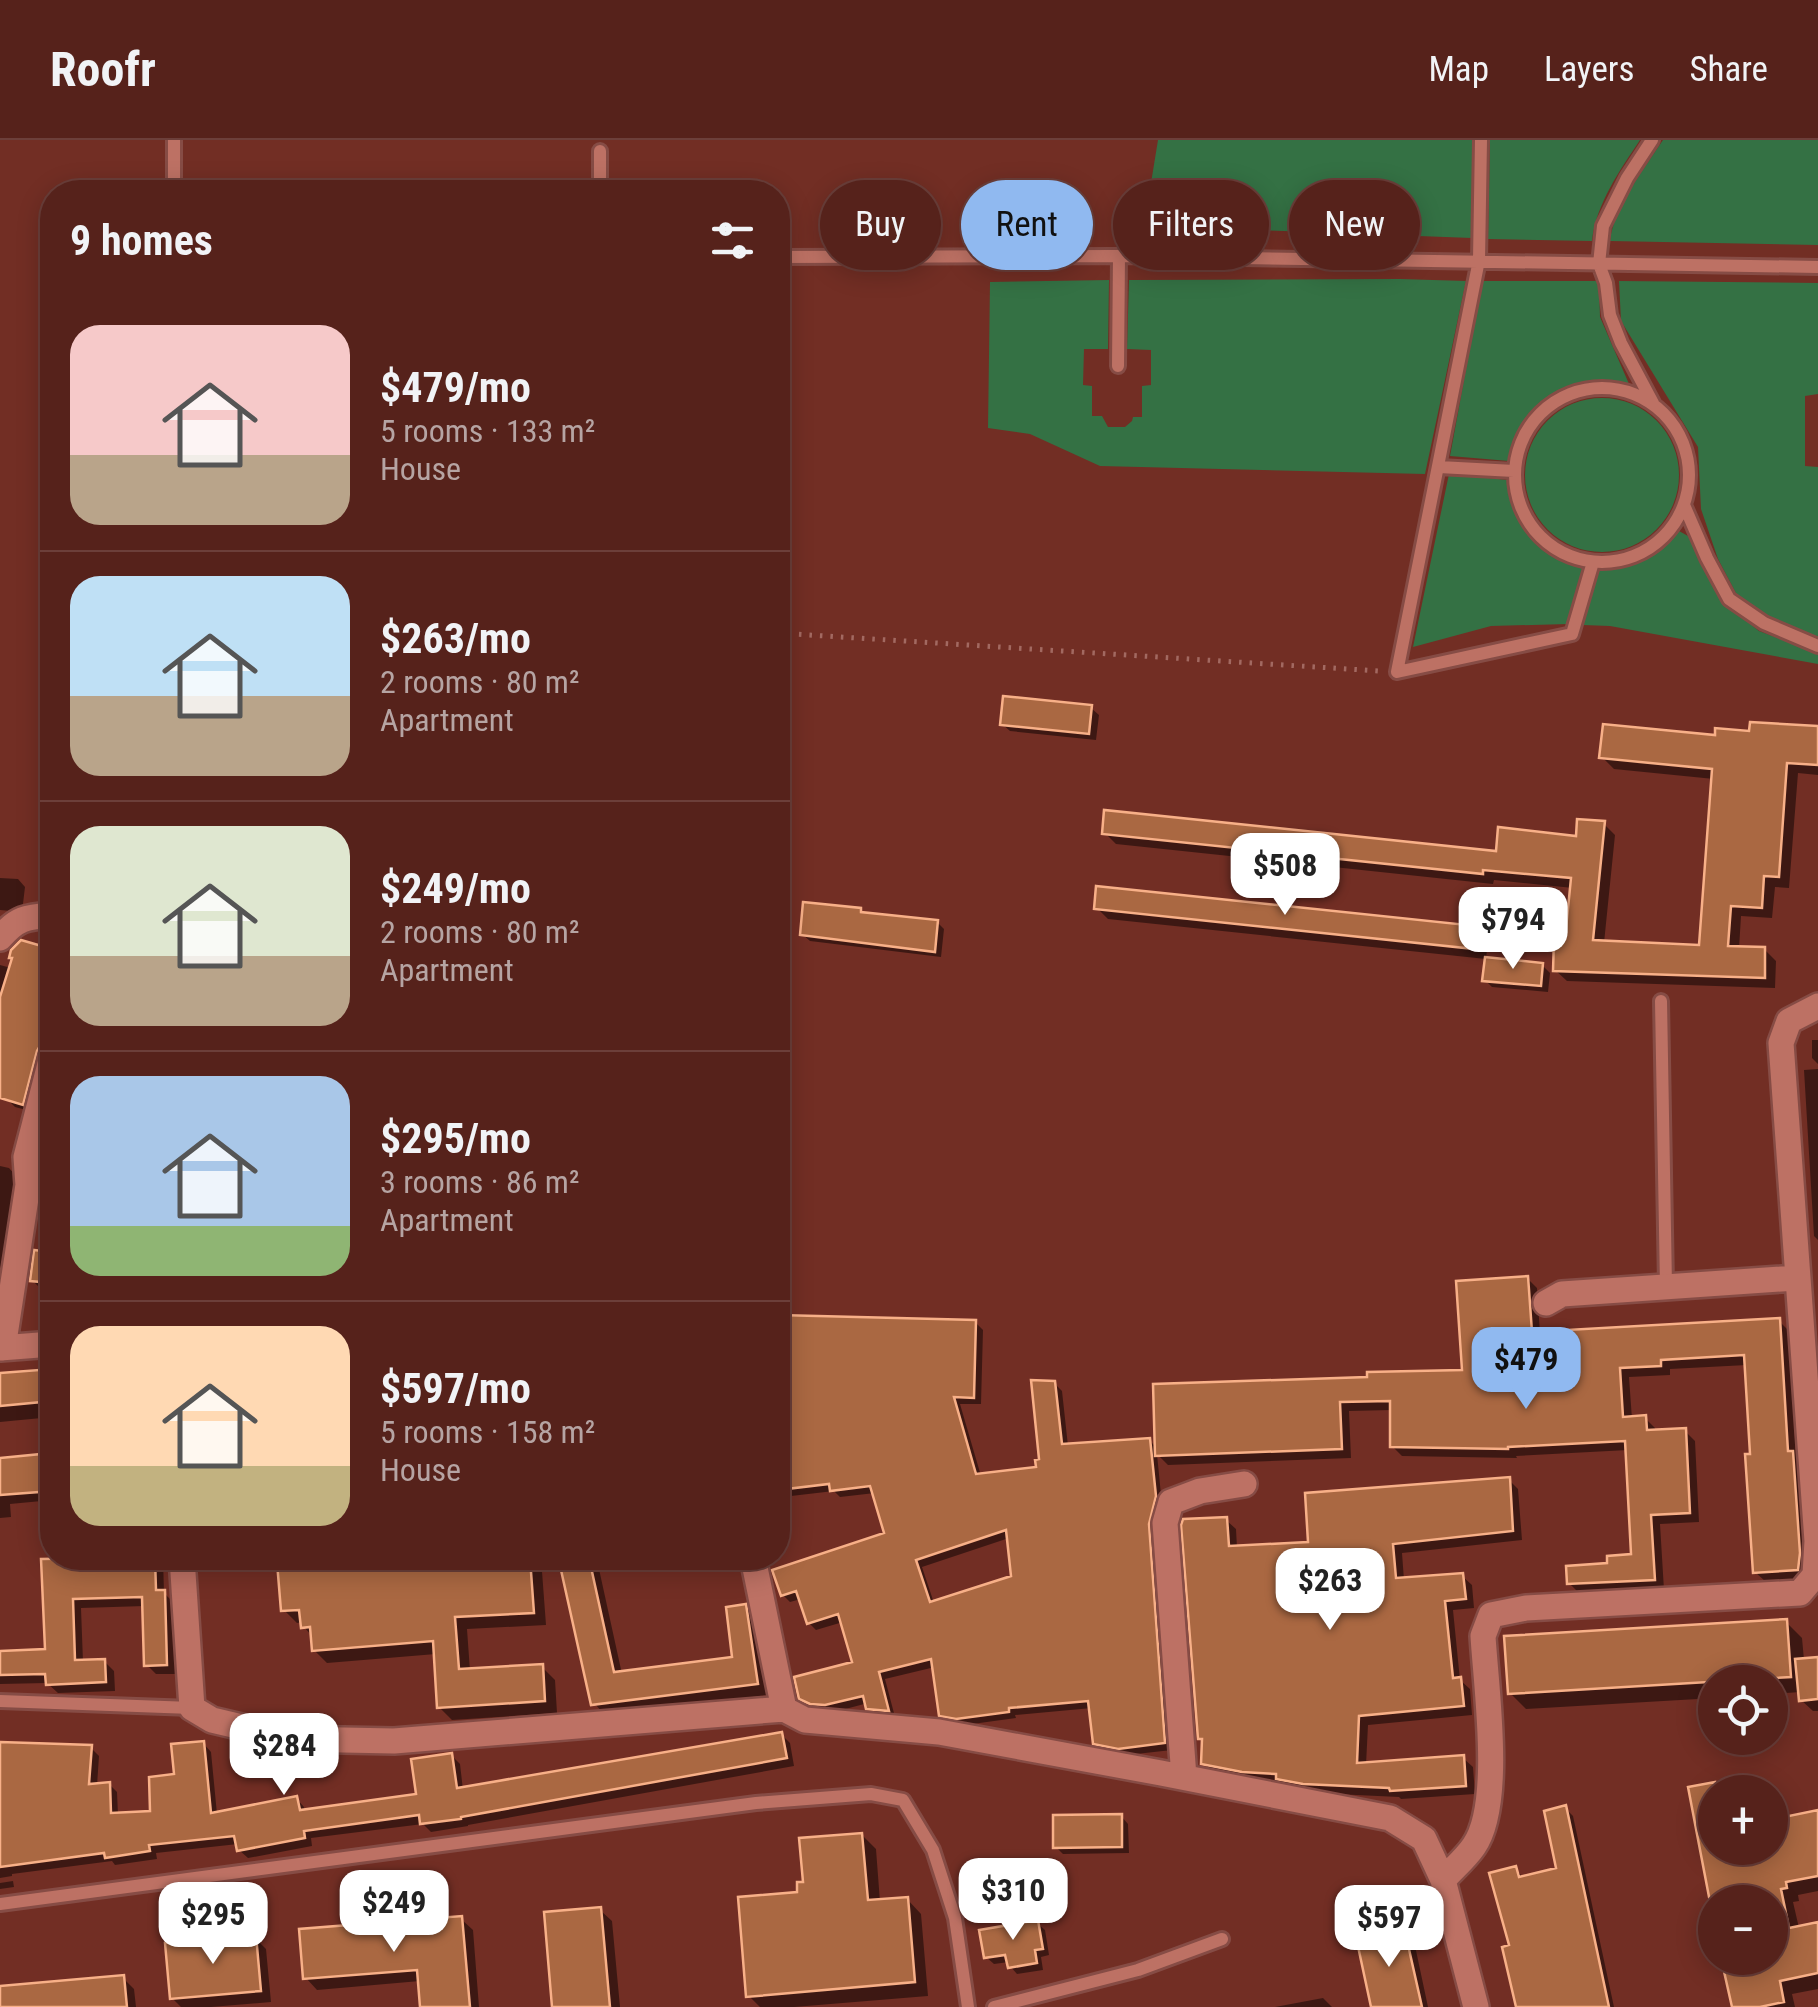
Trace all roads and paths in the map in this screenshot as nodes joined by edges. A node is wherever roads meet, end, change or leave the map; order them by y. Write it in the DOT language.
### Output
graph roads {
  1 [pos="174,140"];
  2 [pos="1481,140"];
  3 [pos="1652,140"];
  4 [pos="600,151"];
  5 [pos="174,180"];
  6 [pos="600,180"];
  7 [pos="790,256"];
  8 [pos="1113,256"];
  9 [pos="1269,258"];
  10 [pos="1479,260"];
  11 [pos="1599,264"];
  12 [pos="1818,268"];
  13 [pos="1119,270"];
  14 [pos="1118,366"];
  15 [pos="1653,403"];
  16 [pos="1439,467"];
  17 [pos="1514,471"];
  18 [pos="1684,505"];
  19 [pos="1593,562"];
  20 [pos="790,634"];
  21 [pos="1818,646"];
  22 [pos="1398,672"];
  23 [pos="40,915"];
  24 [pos="0,938"];
  25 [pos="1661,1001"];
  26 [pos="1818,1006"];
  27 [pos="40,1103"];
  28 [pos="1796,1278"];
  29 [pos="1666,1286"];
  30 [pos="1546,1303"];
  31 [pos="40,1345"];
  32 [pos="2,1348"];
  33 [pos="1244,1484"];
  34 [pos="183,1570"];
  35 [pos="755,1570"];
  36 [pos="1809,1598"];
  37 [pos="0,1701"];
  38 [pos="192,1708"];
  39 [pos="784,1709"];
  40 [pos="1184,1777"];
  41 [pos="1442,1880"];
  42 [pos="0,1904"];
  43 [pos="1222,1940"];
  44 [pos="968,2007"];
  45 [pos="994,2007"];
  46 [pos="1476,2007"];
  1 -- 5 [label="lane"];
  2 -- 10 [label="lane"];
  3 -- 11 [label="lane"];
  4 -- 6 [label="lane"];
  7 -- 8 [label="lane"];
  9 -- 10 [label="lane"];
  10 -- 11 [label="lane"];
  10 -- 16 [label="lane"];
  11 -- 12 [label="lane"];
  11 -- 15 [label="lane"];
  13 -- 14 [label="lane"];
  15 -- 17 [label="lane"];
  15 -- 18 [label="lane"];
  16 -- 17 [label="lane"];
  16 -- 22 [label="lane"];
  17 -- 19 [label="lane"];
  18 -- 19 [label="lane"];
  18 -- 21 [label="lane"];
  19 -- 22 [label="lane"];
  20 -- 22 [label="path"];
  23 -- 24 [label="street"];
  25 -- 29 [label="lane"];
  26 -- 28 [label="street"];
  27 -- 32 [label="street"];
  28 -- 29 [label="street"];
  28 -- 36 [label="street"];
  29 -- 30 [label="street"];
  31 -- 32 [label="street"];
  33 -- 40 [label="street"];
  34 -- 38 [label="street"];
  35 -- 39 [label="street"];
  36 -- 41 [label="street"];
  37 -- 38 [label="lane"];
  38 -- 39 [label="street"];
  39 -- 40 [label="street"];
  40 -- 41 [label="street"];
  41 -- 46 [label="street"];
  42 -- 44 [label="lane"];
  43 -- 45 [label="lane"];
}
